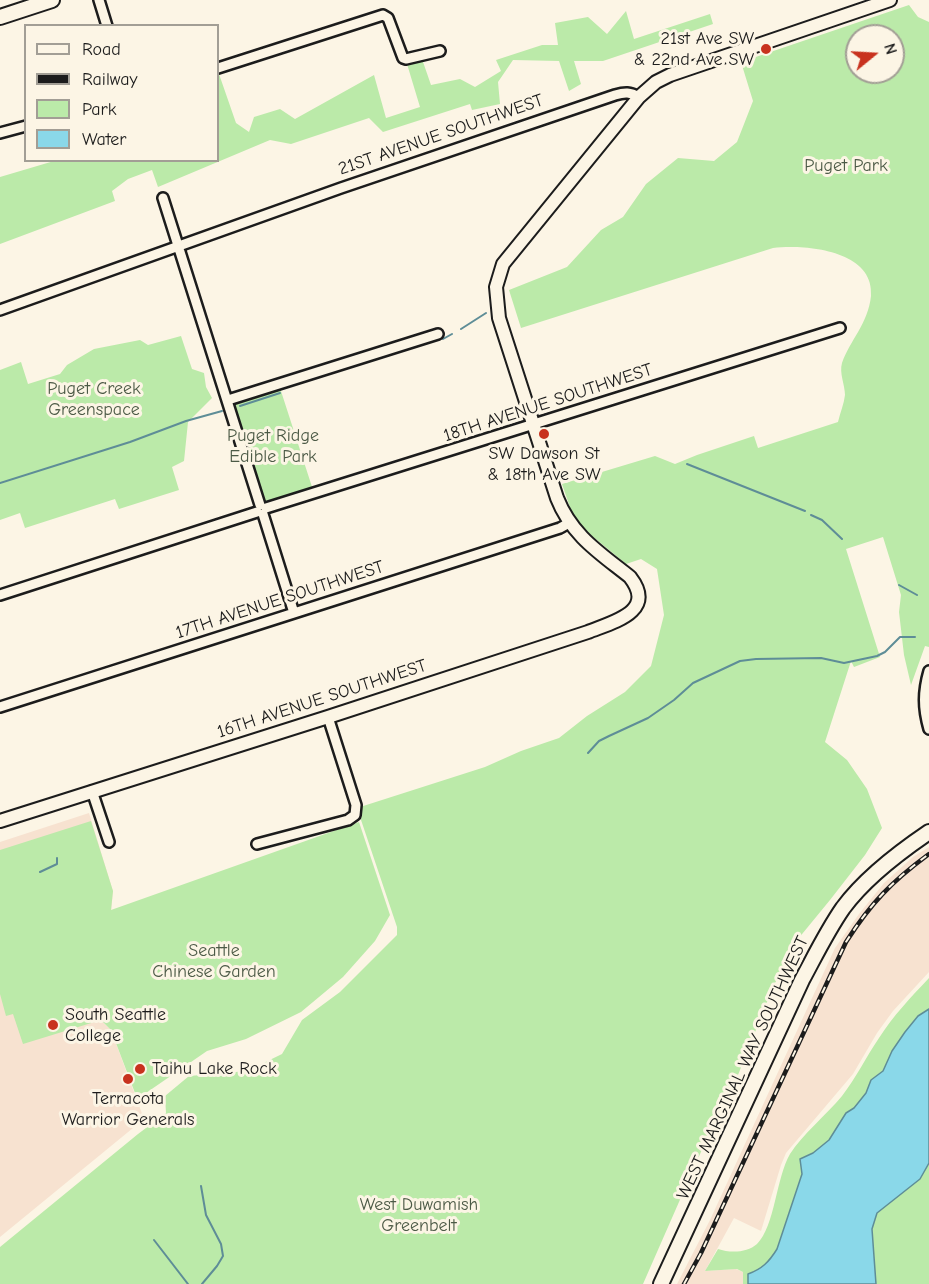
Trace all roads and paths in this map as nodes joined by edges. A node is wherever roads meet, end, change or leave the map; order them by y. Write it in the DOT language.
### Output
graph roads {
  1 [pos="52,0"];
  2 [pos="99,0"];
  3 [pos="890,0"];
  4 [pos="0,17"];
  5 [pos="106,24"];
  6 [pos="440,51"];
  7 [pos="219,68"];
  8 [pos="639,97"];
  9 [pos="24,127"];
  10 [pos="0,133"];
  11 [pos="163,198"];
  12 [pos="180,246"];
  13 [pos="0,310"];
  14 [pos="840,328"];
  15 [pos="438,334"];
  16 [pos="228,400"];
  17 [pos="534,424"];
  18 [pos="262,510"];
  19 [pos="569,523"];
  20 [pos="0,595"];
  21 [pos="294,613"];
  22 [pos="929,671"];
  23 [pos="0,707"];
  24 [pos="328,717"];
  25 [pos="929,729"];
  26 [pos="92,791"];
  27 [pos="0,821"];
  28 [pos="929,832"];
  29 [pos="109,842"];
  30 [pos="257,844"];
  31 [pos="661,1284"];
  1 -- 4 [label="main road"];
  2 -- 5 [label="street"];
  3 -- 8 [label="street"];
  6 -- 7 [label="street"];
  8 -- 12 [label="street, 21ST AVENUE SOUTHWEST"];
  8 -- 17 [label="street"];
  9 -- 10 [label="street"];
  11 -- 12 [label="street"];
  12 -- 13 [label="street, 21ST AVENUE SOUTHWEST"];
  12 -- 16 [label="street"];
  14 -- 17 [label="street, 18TH AVENUE SOUTHWEST"];
  15 -- 16 [label="street"];
  16 -- 18 [label="street"];
  17 -- 18 [label="street, 18TH AVENUE SOUTHWEST"];
  17 -- 19 [label="street"];
  18 -- 20 [label="street, 18TH AVENUE SOUTHWEST"];
  18 -- 21 [label="street"];
  19 -- 21 [label="street, 17TH AVENUE SOUTHWEST"];
  19 -- 24 [label="street, 16TH AVENUE SOUTHWEST"];
  21 -- 23 [label="street, 17TH AVENUE SOUTHWEST"];
  22 -- 25 [label="street"];
  24 -- 26 [label="street, 16TH AVENUE SOUTHWEST"];
  24 -- 30 [label="street"];
  26 -- 27 [label="street, 16TH AVENUE SOUTHWEST"];
  26 -- 29 [label="street"];
  28 -- 31 [label="main road, WEST MARGINAL WAY SOUTHWEST"];
}
